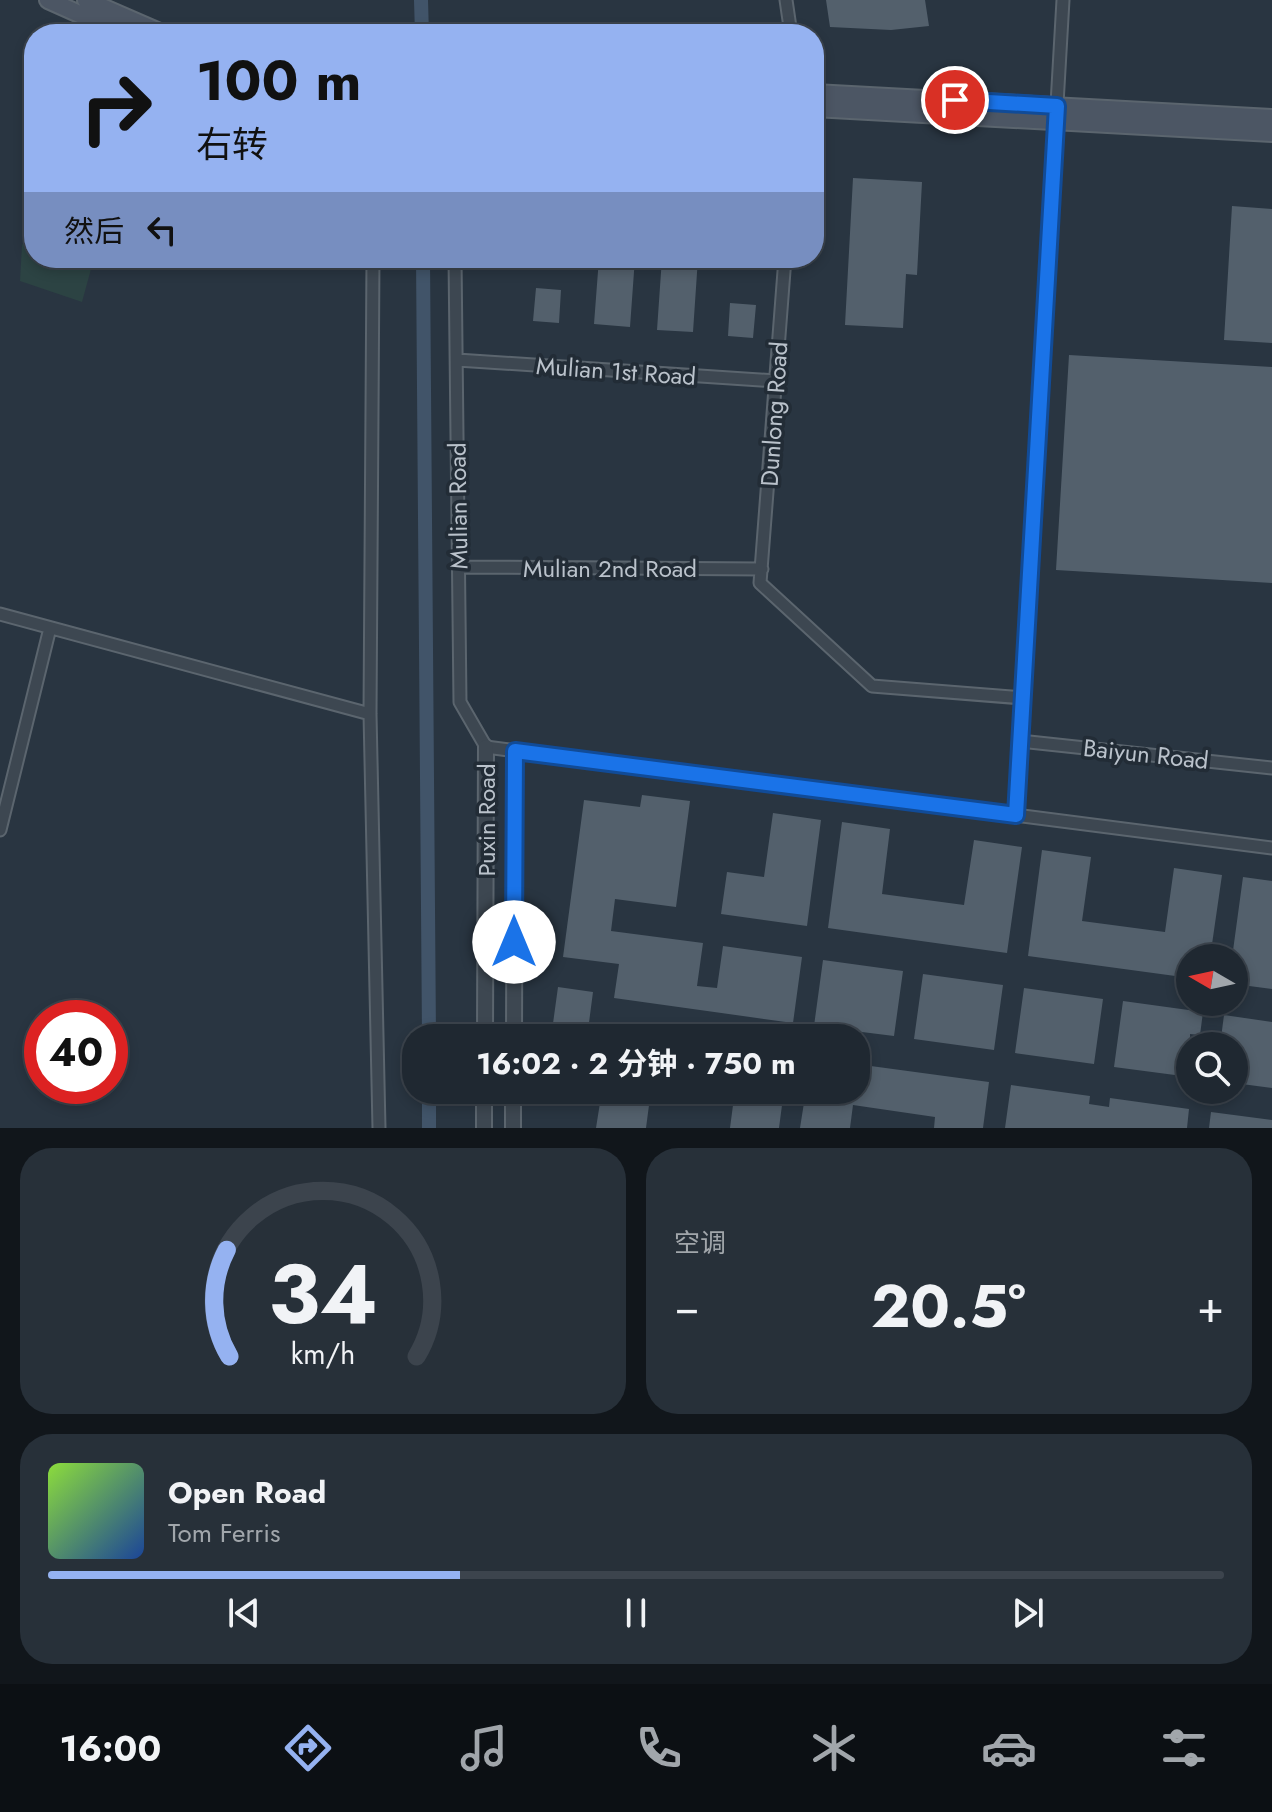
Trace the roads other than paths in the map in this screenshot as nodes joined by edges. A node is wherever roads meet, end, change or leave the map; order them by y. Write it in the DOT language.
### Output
graph roads {
  1 [pos="48,0"];
  2 [pos="86,0"];
  3 [pos="786,0"];
  4 [pos="1063,0"];
  5 [pos="102,24"];
  6 [pos="141,24"];
  7 [pos="790,24"];
  8 [pos="824,94"];
  9 [pos="824,108"];
  10 [pos="1057,114"];
  11 [pos="1272,118"];
  12 [pos="1272,133"];
  13 [pos="373,268"];
  14 [pos="455,268"];
  15 [pos="784,268"];
  16 [pos="457,360"];
  17 [pos="776,381"];
  18 [pos="459,567"];
  19 [pos="762,569"];
  20 [pos="0,614"];
  21 [pos="50,628"];
  22 [pos="1023,698"];
  23 [pos="370,714"];
  24 [pos="1020,741"];
  25 [pos="486,747"];
  26 [pos="515,751"];
  27 [pos="1272,768"];
  28 [pos="1016,815"];
  29 [pos="0,830"];
  30 [pos="1272,848"];
  31 [pos="485,1024"];
  32 [pos="514,1024"];
  33 [pos="484,1104"];
  34 [pos="513,1104"];
  35 [pos="379,1128"];
  36 [pos="484,1128"];
  37 [pos="513,1128"];
  1 -- 5 [label="main road"];
  2 -- 6 [label="main road"];
  3 -- 7 [label="street"];
  4 -- 10 [label="street"];
  8 -- 10 [label="main road"];
  9 -- 10 [label="main road"];
  10 -- 11 [label="main road"];
  10 -- 12 [label="main road"];
  10 -- 22 [label="street"];
  13 -- 23 [label="street"];
  14 -- 16 [label="street, Mulian Road"];
  15 -- 17 [label="street, Dunlong Road"];
  16 -- 17 [label="street, Mulian 1st Road"];
  16 -- 18 [label="street, Mulian Road"];
  17 -- 19 [label="street, Dunlong Road"];
  18 -- 19 [label="street, Mulian 2nd Road"];
  18 -- 25 [label="street, Mulian Road"];
  19 -- 22 [label="street"];
  20 -- 21 [label="street"];
  21 -- 23 [label="street"];
  21 -- 29 [label="street"];
  22 -- 24 [label="street"];
  23 -- 35 [label="street"];
  24 -- 27 [label="street, Baiyun Road"];
  24 -- 28 [label="street"];
  25 -- 26 [label="street"];
  25 -- 31 [label="street, Puxin Road"];
  26 -- 28 [label="street"];
  26 -- 32 [label="street, Puxin Road"];
  28 -- 30 [label="street"];
  33 -- 36 [label="street"];
  34 -- 37 [label="street"];
}
